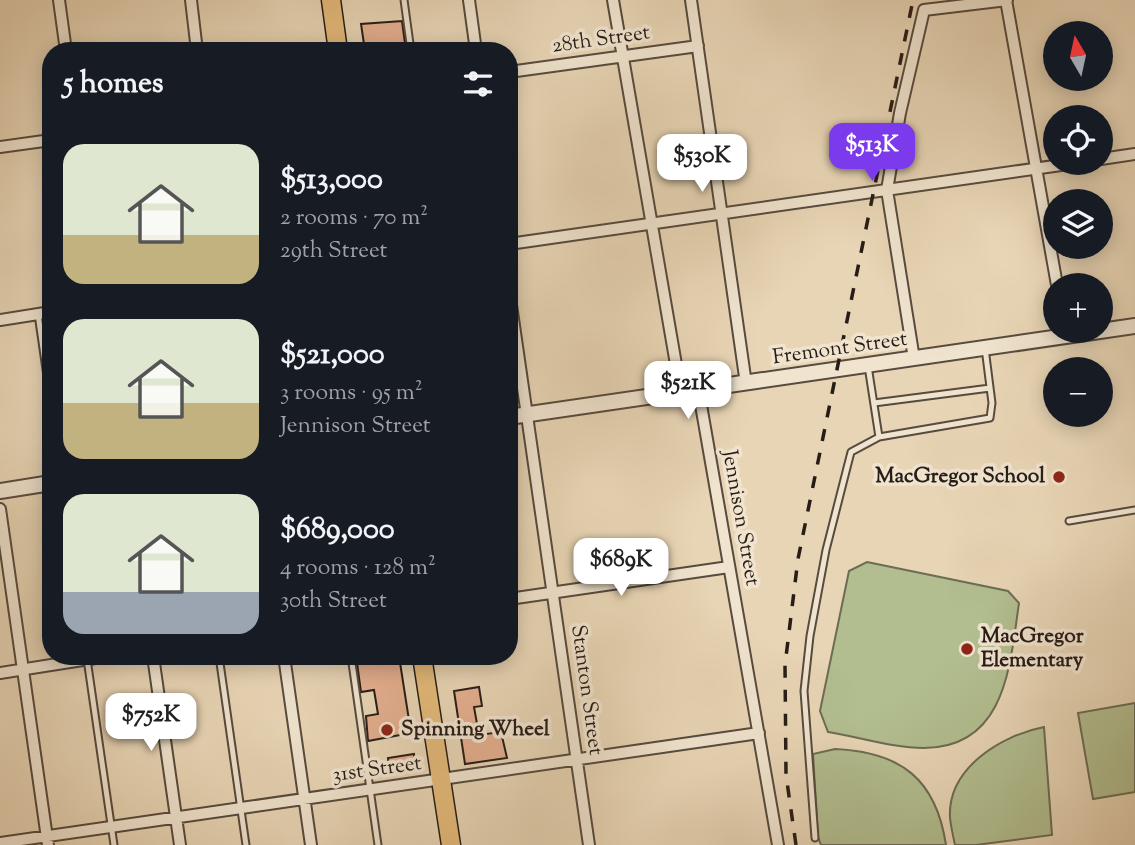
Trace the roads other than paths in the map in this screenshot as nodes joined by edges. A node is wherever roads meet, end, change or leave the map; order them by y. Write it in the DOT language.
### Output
graph roads {
  1 [pos="59,0"];
  2 [pos="191,0"];
  3 [pos="331,0"];
  4 [pos="404,0"];
  5 [pos="469,0"];
  6 [pos="613,0"];
  7 [pos="691,0"];
  8 [pos="1006,0"];
  9 [pos="65,42"];
  10 [pos="196,42"];
  11 [pos="337,42"];
  12 [pos="410,42"];
  13 [pos="475,42"];
  14 [pos="698,46"];
  15 [pos="623,56"];
  16 [pos="518,71"];
  17 [pos="42,141"];
  18 [pos="0,148"];
  19 [pos="1135,154"];
  20 [pos="1113,157"];
  21 [pos="1043,167"];
  22 [pos="1035,168"];
  23 [pos="887,190"];
  24 [pos="721,214"];
  25 [pos="651,225"];
  26 [pos="518,243"];
  27 [pos="1055,273"];
  28 [pos="37,314"];
  29 [pos="42,314"];
  30 [pos="0,320"];
  31 [pos="1135,326"];
  32 [pos="1113,329"];
  33 [pos="1043,338"];
  34 [pos="42,346"];
  35 [pos="985,348"];
  36 [pos="518,349"];
  37 [pos="915,359"];
  38 [pos="868,366"];
  39 [pos="746,384"];
  40 [pos="990,388"];
  41 [pos="685,393"];
  42 [pos="874,403"];
  43 [pos="528,414"];
  44 [pos="518,416"];
  45 [pos="879,437"];
  46 [pos="42,484"];
  47 [pos="0,491"];
  48 [pos="0,509"];
  49 [pos="1135,510"];
  50 [pos="1069,521"];
  51 [pos="729,566"];
  52 [pos="553,592"];
  53 [pos="518,598"];
  54 [pos="52,665"];
  55 [pos="88,665"];
  56 [pos="154,665"];
  57 [pos="220,665"];
  58 [pos="285,665"];
  59 [pos="352,665"];
  60 [pos="423,665"];
  61 [pos="23,670"];
  62 [pos="0,673"];
  63 [pos="760,733"];
  64 [pos="576,760"];
  65 [pos="442,781"];
  66 [pos="371,790"];
  67 [pos="305,799"];
  68 [pos="240,808"];
  69 [pos="176,818"];
  70 [pos="112,828"];
  71 [pos="815,838"];
  72 [pos="47,841"];
  73 [pos="0,843"];
  74 [pos="114,845"];
  75 [pos="180,845"];
  76 [pos="246,845"];
  77 [pos="311,845"];
  78 [pos="379,845"];
  79 [pos="452,845"];
  80 [pos="589,845"];
  81 [pos="778,845"];
  1 -- 9 [label="street"];
  2 -- 10 [label="street"];
  3 -- 11 [label="main road"];
  4 -- 12 [label="lane"];
  5 -- 13 [label="street"];
  6 -- 15 [label="street, Jennison Street"];
  7 -- 14 [label="street"];
  8 -- 22 [label="street"];
  8 -- 23 [label="street"];
  14 -- 15 [label="street, 28th Street"];
  14 -- 24 [label="street"];
  15 -- 16 [label="street, 28th Street"];
  15 -- 25 [label="street, Jennison Street"];
  17 -- 18 [label="street"];
  19 -- 20 [label="street"];
  21 -- 22 [label="street"];
  22 -- 23 [label="street"];
  22 -- 27 [label="street"];
  23 -- 24 [label="street"];
  23 -- 37 [label="street"];
  24 -- 25 [label="street"];
  24 -- 39 [label="street"];
  25 -- 26 [label="street"];
  25 -- 41 [label="street, Jennison Street"];
  28 -- 29 [label="street"];
  28 -- 30 [label="street"];
  28 -- 34 [label="lane"];
  31 -- 32 [label="street, Fremont Street"];
  33 -- 35 [label="street, Fremont Street"];
  35 -- 37 [label="street, Fremont Street"];
  35 -- 40 [label="lane"];
  36 -- 43 [label="street, Stanton Street"];
  37 -- 38 [label="street, Fremont Street"];
  38 -- 39 [label="street, Fremont Street"];
  38 -- 42 [label="lane"];
  39 -- 41 [label="street, Fremont Street"];
  40 -- 42 [label="lane"];
  40 -- 45 [label="lane"];
  41 -- 43 [label="street, Fremont Street"];
  41 -- 51 [label="street, Jennison Street"];
  42 -- 45 [label="lane"];
  43 -- 44 [label="street, Fremont Street"];
  43 -- 52 [label="street, Stanton Street"];
  45 -- 71 [label="lane"];
  46 -- 47 [label="street"];
  48 -- 61 [label="street"];
  49 -- 50 [label="lane"];
  51 -- 52 [label="street"];
  51 -- 63 [label="street, Jennison Street"];
  52 -- 53 [label="street"];
  52 -- 64 [label="street, Stanton Street"];
  54 -- 61 [label="street"];
  55 -- 70 [label="lane"];
  56 -- 69 [label="street"];
  57 -- 68 [label="lane"];
  58 -- 67 [label="street"];
  59 -- 66 [label="lane"];
  60 -- 65 [label="main road"];
  61 -- 62 [label="street"];
  61 -- 72 [label="street"];
  63 -- 64 [label="street, 31st Street"];
  63 -- 81 [label="street, Jennison Street"];
  64 -- 65 [label="street, 31st Street"];
  64 -- 80 [label="street, Stanton Street"];
  65 -- 66 [label="street, 31st Street"];
  65 -- 79 [label="main road"];
  66 -- 67 [label="street, 31st Street"];
  66 -- 78 [label="lane"];
  67 -- 68 [label="street, 31st Street"];
  67 -- 77 [label="street"];
  68 -- 69 [label="street, 31st Street"];
  68 -- 76 [label="lane"];
  69 -- 70 [label="street, 31st Street"];
  69 -- 75 [label="street"];
  70 -- 72 [label="street, 31st Street"];
  70 -- 74 [label="lane"];
  72 -- 73 [label="street, 31st Street"];
}
